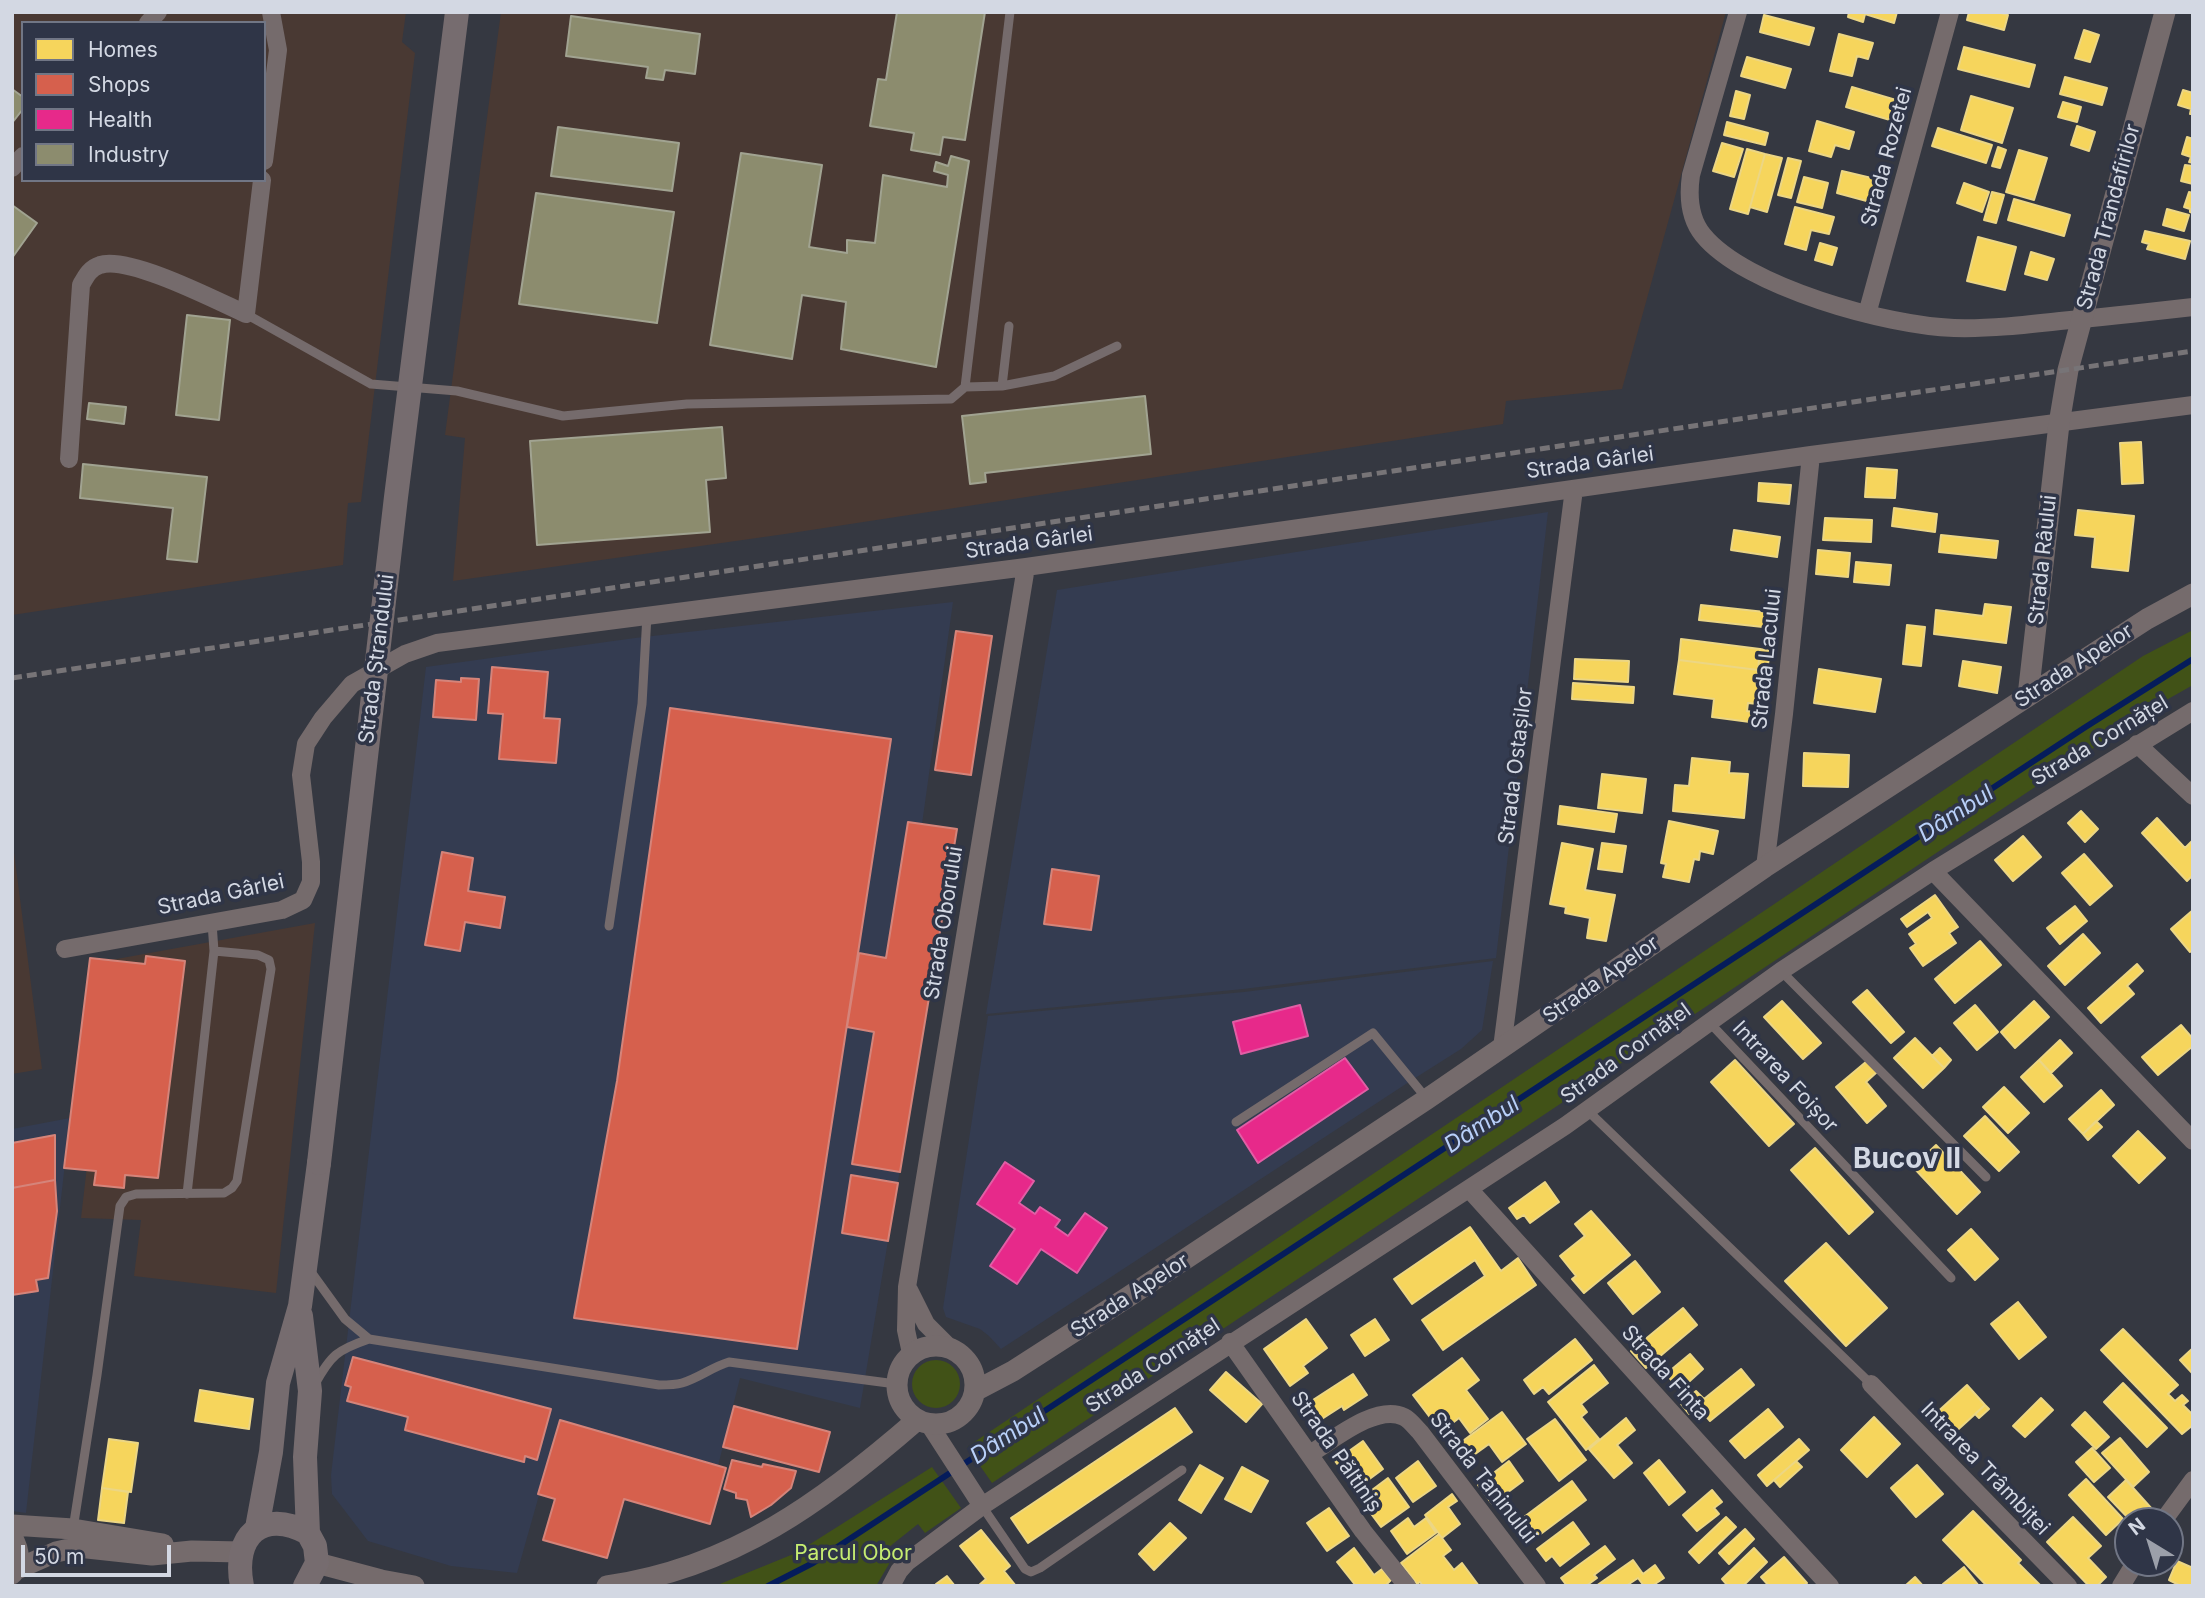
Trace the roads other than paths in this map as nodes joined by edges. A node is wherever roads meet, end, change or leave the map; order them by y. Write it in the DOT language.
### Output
graph roads {
  1 [pos="271,12"];
  2 [pos="457,12"];
  3 [pos="1010,12"];
  4 [pos="1738,12"];
  5 [pos="1950,12"];
  6 [pos="2165,12"];
  7 [pos="266,145"];
  8 [pos="262,182"];
  9 [pos="2193,307"];
  10 [pos="246,314"];
  11 [pos="1867,314"];
  12 [pos="2081,319"];
  13 [pos="1009,326"];
  14 [pos="1117,346"];
  15 [pos="1002,386"];
  16 [pos="965,387"];
  17 [pos="2193,405"];
  18 [pos="2059,424"];
  19 [pos="1811,455"];
  20 [pos="69,459"];
  21 [pos="1574,489"];
  22 [pos="1026,567"];
  23 [pos="2193,594"];
  24 [pos="647,615"];
  25 [pos="2028,696"];
  26 [pos="2193,711"];
  27 [pos="2137,744"];
  28 [pos="2193,796"];
  29 [pos="1765,867"];
  30 [pos="1933,871"];
  31 [pos="212,923"];
  32 [pos="609,926"];
  33 [pos="65,949"];
  34 [pos="214,951"];
  35 [pos="1781,971"];
  36 [pos="1709,1022"];
  37 [pos="1502,1048"];
  38 [pos="1427,1099"];
  39 [pos="1587,1110"];
  40 [pos="1236,1122"];
  41 [pos="2193,1141"];
  42 [pos="1986,1177"];
  43 [pos="1469,1189"];
  44 [pos="187,1194"];
  45 [pos="306,1264"];
  46 [pos="1951,1278"];
  47 [pos="907,1287"];
  48 [pos="300,1306"];
  49 [pos="369,1339"];
  50 [pos="1230,1342"];
  51 [pos="949,1347"];
  52 [pos="911,1353"];
  53 [pos="970,1364"];
  54 [pos="1013,1371"];
  55 [pos="1871,1384"];
  56 [pos="310,1391"];
  57 [pos="975,1391"];
  58 [pos="898,1393"];
  59 [pos="923,1422"];
  60 [pos="886,1447"];
  61 [pos="1310,1454"];
  62 [pos="1182,1471"];
  63 [pos="2193,1479"];
  64 [pos="979,1502"];
  65 [pos="2173,1507"];
  66 [pos="12,1525"];
  67 [pos="257,1528"];
  68 [pos="73,1529"];
  69 [pos="308,1533"];
  70 [pos="12,1536"];
  71 [pos="192,1551"];
  72 [pos="242,1552"];
  73 [pos="317,1563"];
  74 [pos="14,1572"];
  75 [pos="242,1586"];
  76 [pos="305,1586"];
  77 [pos="414,1586"];
  78 [pos="607,1586"];
  79 [pos="891,1586"];
  80 [pos="1406,1586"];
  81 [pos="1537,1586"];
  82 [pos="1830,1586"];
  83 [pos="2068,1586"];
  1 -- 7 [label="street"];
  2 -- 45 [label="main road, Strada Ștrandului, bridge"];
  3 -- 16 [label="lane"];
  4 -- 11 [label="street"];
  5 -- 11 [label="street, Strada Rozetei"];
  6 -- 12 [label="street, Strada Trandafirilor"];
  8 -- 10 [label="street"];
  9 -- 12 [label="street"];
  10 -- 16 [label="lane"];
  10 -- 20 [label="street"];
  11 -- 12 [label="street"];
  12 -- 18 [label="street, Strada Trandafirilor"];
  13 -- 15 [label="lane"];
  14 -- 15 [label="lane"];
  15 -- 16 [label="lane"];
  17 -- 18 [label="street, Strada Gârlei"];
  18 -- 19 [label="street, Strada Gârlei"];
  18 -- 25 [label="street, Strada Râului"];
  19 -- 21 [label="street, Strada Gârlei"];
  19 -- 29 [label="street, Strada Lacului"];
  21 -- 22 [label="street, Strada Gârlei"];
  21 -- 37 [label="street, Strada Ostașilor"];
  22 -- 24 [label="street, Strada Gârlei"];
  22 -- 47 [label="street, Strada Oborului"];
  23 -- 25 [label="street, Strada Apelor"];
  24 -- 31 [label="street, Strada Gârlei"];
  24 -- 32 [label="lane"];
  25 -- 29 [label="street, Strada Apelor"];
  26 -- 27 [label="street, Strada Cornățel"];
  27 -- 28 [label="street"];
  27 -- 30 [label="street, Strada Cornățel"];
  29 -- 37 [label="street, Strada Apelor"];
  30 -- 35 [label="street, Strada Cornățel"];
  30 -- 41 [label="street"];
  31 -- 33 [label="street, Strada Gârlei"];
  31 -- 34 [label="lane"];
  34 -- 44 [label="lane"];
  34 -- 44 [label="lane"];
  35 -- 36 [label="street, Strada Cornățel"];
  35 -- 42 [label="lane"];
  36 -- 39 [label="street, Strada Cornățel"];
  36 -- 46 [label="lane, Intrarea Foișor"];
  37 -- 38 [label="street, Strada Apelor"];
  38 -- 40 [label="lane"];
  38 -- 54 [label="street, Strada Apelor"];
  39 -- 43 [label="street, Strada Cornățel"];
  39 -- 55 [label="lane"];
  43 -- 50 [label="street, Strada Cornățel"];
  43 -- 82 [label="street, Strada Finta"];
  44 -- 68 [label="lane"];
  45 -- 48 [label="main road, Strada Ștrandului"];
  45 -- 49 [label="lane"];
  47 -- 51 [label="street"];
  47 -- 52 [label="street, Strada Oborului"];
  48 -- 56 [label="main road, Strada Ștrandului"];
  48 -- 67 [label="main road, Strada Ștrandului"];
  49 -- 56 [label="lane"];
  49 -- 58 [label="lane"];
  50 -- 61 [label="street, Strada Păltiniș"];
  50 -- 64 [label="street, Strada Cornățel"];
  51 -- 52 [label="street"];
  51 -- 53 [label="street"];
  52 -- 58 [label="street"];
  53 -- 54 [label="street"];
  53 -- 57 [label="street"];
  54 -- 57 [label="street, Strada Apelor"];
  55 -- 83 [label="street, Intrarea Trâmbiței"];
  56 -- 69 [label="main road, Strada Ștrandului"];
  57 -- 59 [label="street"];
  58 -- 59 [label="street"];
  58 -- 60 [label="street"];
  59 -- 60 [label="street"];
  59 -- 64 [label="street"];
  60 -- 78 [label="street"];
  61 -- 80 [label="street, Strada Păltiniș"];
  61 -- 81 [label="street, Strada Taninului"];
  62 -- 64 [label="lane"];
  63 -- 65 [label="street"];
  64 -- 79 [label="street, Strada Cornățel"];
  66 -- 68 [label="street"];
  67 -- 69 [label="main road"];
  67 -- 72 [label="main road, Strada Ștrandului"];
  68 -- 71 [label="street"];
  69 -- 73 [label="main road, Strada Ștrandului"];
  70 -- 74 [label="street"];
  71 -- 72 [label="street"];
  71 -- 74 [label="street"];
  72 -- 75 [label="main road"];
  73 -- 76 [label="main road"];
  73 -- 77 [label="street"];
}
